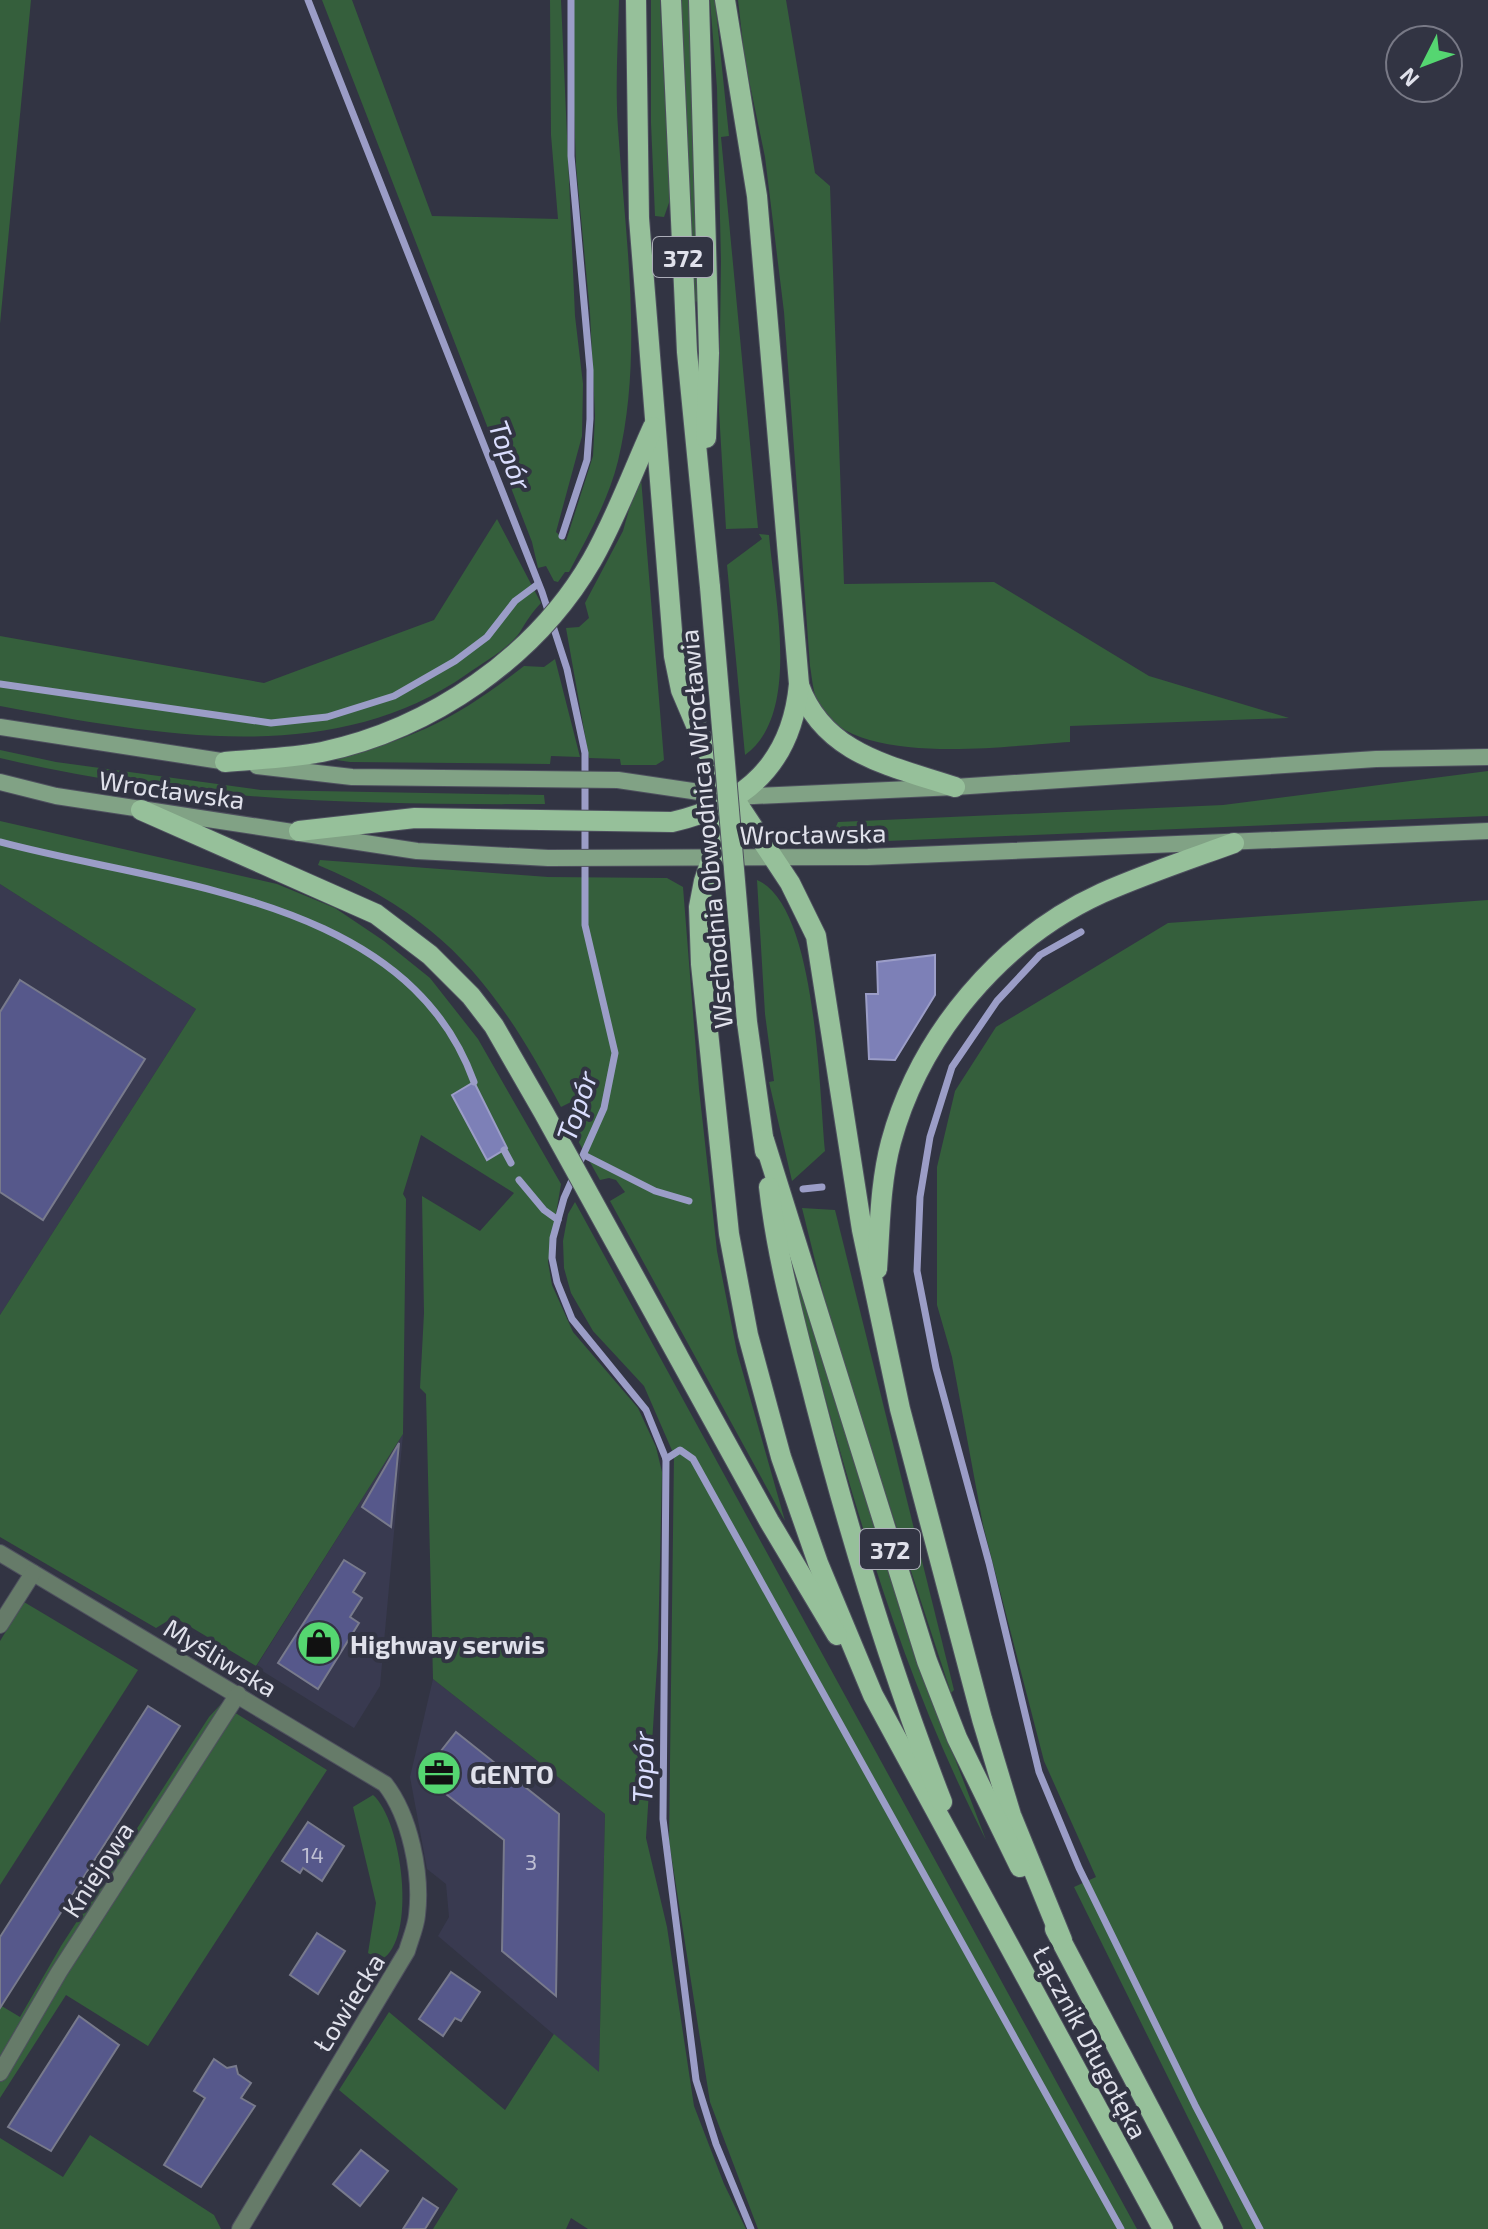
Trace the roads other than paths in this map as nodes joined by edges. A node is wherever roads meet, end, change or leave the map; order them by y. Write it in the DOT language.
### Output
graph roads {
  1 [pos="636,0"];
  2 [pos="671,0"];
  3 [pos="699,0"];
  4 [pos="725,0"];
  5 [pos="655,424"];
  6 [pos="703,514"];
  7 [pos="799,684"];
  8 [pos="0,727"];
  9 [pos="1488,757"];
  10 [pos="225,762"];
  11 [pos="0,782"];
  12 [pos="955,787"];
  13 [pos="733,797"];
  14 [pos="141,810"];
  15 [pos="299,831"];
  16 [pos="1488,831"];
  17 [pos="1234,843"];
  18 [pos="774,858"];
  19 [pos="711,859"];
  20 [pos="764,1140"];
  21 [pos="875,1293"];
  22 [pos="0,1553"];
  23 [pos="33,1573"];
  24 [pos="0,1625"];
  25 [pos="238,1694"];
  26 [pos="873,1695"];
  27 [pos="385,1784"];
  28 [pos="975,1879"];
  29 [pos="1062,1940"];
  30 [pos="0,2073"];
  31 [pos="240,2229"];
  32 [pos="1163,2229"];
  33 [pos="1213,2229"];
  1 -- 5 [label="main road"];
  2 -- 6 [label="main road, Wschodnia Obwodnica Wrocławia / 372"];
  3 -- 6 [label="main road, Wschodnia Obwodnica Wrocławia / 372"];
  4 -- 7 [label="main road"];
  5 -- 10 [label="main road"];
  5 -- 13 [label="main road"];
  6 -- 20 [label="main road, Wschodnia Obwodnica Wrocławia / 372, bridge"];
  7 -- 12 [label="main road"];
  7 -- 13 [label="main road"];
  8 -- 10 [label="main road, Wrocławska"];
  9 -- 12 [label="main road, Wrocławska"];
  10 -- 13 [label="main road, Wrocławska"];
  11 -- 14 [label="main road, Wrocławska"];
  12 -- 13 [label="main road, Wrocławska"];
  13 -- 15 [label="main road"];
  13 -- 18 [label="main road"];
  13 -- 19 [label="main road"];
  14 -- 15 [label="main road, Wrocławska"];
  14 -- 26 [label="main road"];
  15 -- 19 [label="main road, Wrocławska"];
  16 -- 17 [label="main road, Wrocławska"];
  17 -- 18 [label="main road, Wrocławska"];
  17 -- 21 [label="main road"];
  18 -- 19 [label="main road, Wrocławska"];
  18 -- 21 [label="main road"];
  19 -- 26 [label="main road"];
  20 -- 28 [label="main road, Wschodnia Obwodnica Wrocławia / 372"];
  20 -- 29 [label="main road, Wschodnia Obwodnica Wrocławia / 372"];
  21 -- 29 [label="main road"];
  22 -- 23 [label="street, Myśliwska"];
  23 -- 24 [label="street"];
  23 -- 25 [label="street, Myśliwska"];
  25 -- 27 [label="street, Myśliwska"];
  25 -- 30 [label="street, Kniejowa"];
  26 -- 28 [label="main road"];
  27 -- 31 [label="street, Łowiecka"];
  28 -- 32 [label="main road, Łącznik Długołęka / 372"];
  29 -- 33 [label="main road, Łącznik Długołęka / 372"];
}
